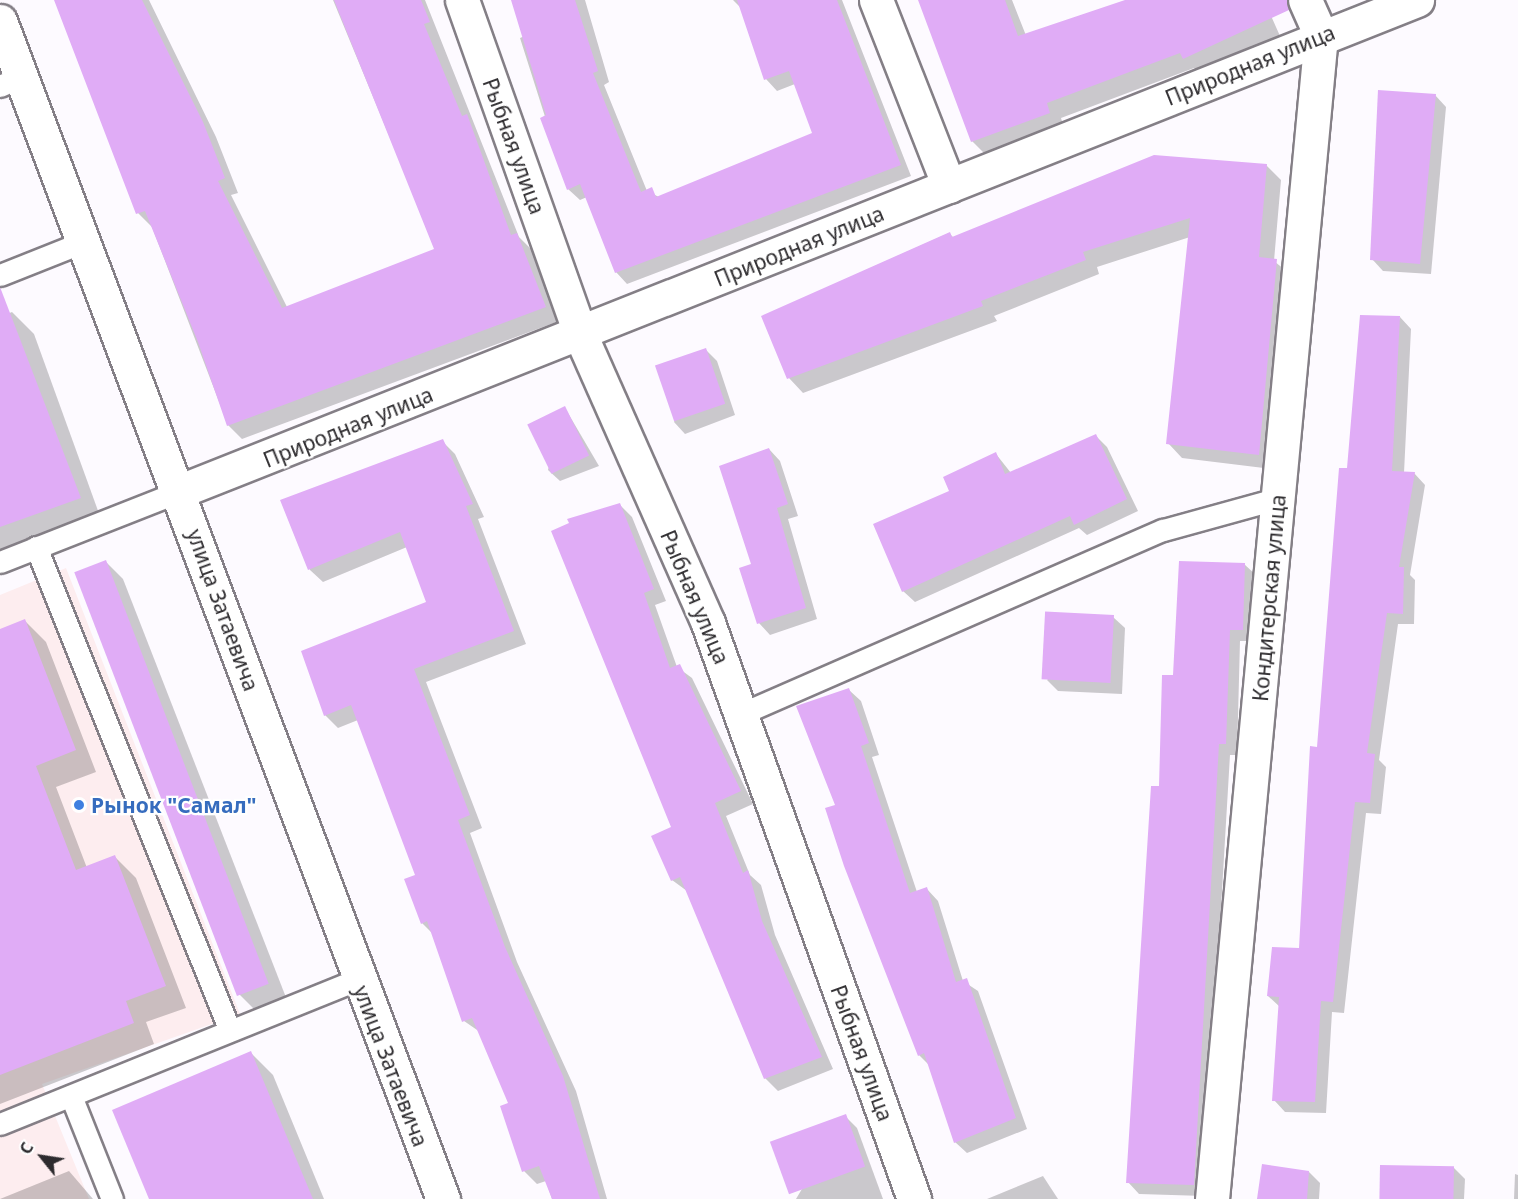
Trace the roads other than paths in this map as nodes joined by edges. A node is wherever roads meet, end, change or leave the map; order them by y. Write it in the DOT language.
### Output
graph roads {
  1 [pos="462,0"];
  2 [pos="876,0"];
  3 [pos="1305,0"];
  4 [pos="1417,0"];
  5 [pos="0,21"];
  6 [pos="1321,36"];
  7 [pos="10,82"];
  8 [pos="949,186"];
  9 [pos="83,242"];
  10 [pos="0,275"];
  11 [pos="580,334"];
  12 [pos="180,491"];
  13 [pos="1279,498"];
  14 [pos="36,547"];
  15 [pos="0,562"];
  16 [pos="741,714"];
  17 [pos="357,980"];
  18 [pos="230,1031"];
  19 [pos="71,1096"];
  20 [pos="0,1125"];
  21 [pos="112,1199"];
  22 [pos="443,1199"];
  23 [pos="914,1199"];
  24 [pos="1212,1199"];
  1 -- 11 [label="street, Рыбная улица"];
  2 -- 8 [label="street"];
  3 -- 6 [label="street, Кондитерская улица"];
  4 -- 6 [label="street, Природная улица"];
  5 -- 7 [label="street, улица Затаевича"];
  6 -- 8 [label="street, Природная улица"];
  6 -- 13 [label="street, Кондитерская улица"];
  7 -- 9 [label="street, улица Затаевича"];
  8 -- 11 [label="street, Природная улица"];
  9 -- 10 [label="lane"];
  9 -- 12 [label="street, улица Затаевича"];
  11 -- 12 [label="street, Природная улица"];
  11 -- 16 [label="street, Рыбная улица"];
  12 -- 14 [label="lane"];
  12 -- 17 [label="street, улица Затаевича"];
  13 -- 16 [label="lane"];
  13 -- 24 [label="street, Кондитерская улица"];
  14 -- 15 [label="lane"];
  14 -- 18 [label="lane"];
  16 -- 23 [label="street, Рыбная улица"];
  17 -- 18 [label="lane"];
  17 -- 22 [label="street, улица Затаевича"];
  18 -- 19 [label="lane"];
  19 -- 20 [label="lane"];
  19 -- 21 [label="lane"];
}
